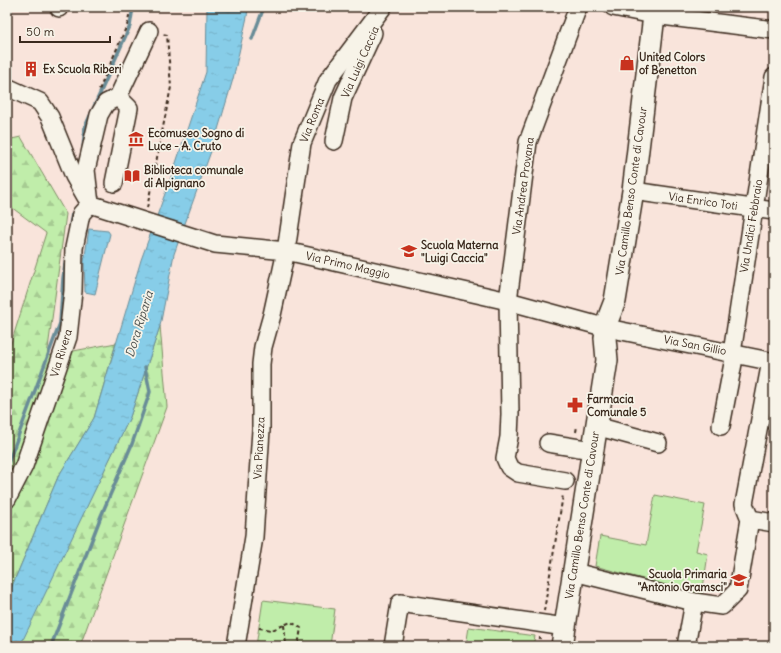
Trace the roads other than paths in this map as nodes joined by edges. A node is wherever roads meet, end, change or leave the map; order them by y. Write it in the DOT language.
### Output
graph roads {
  1 [pos="384,7"];
  2 [pos="578,7"];
  3 [pos="613,7"];
  4 [pos="659,11"];
  5 [pos="774,30"];
  6 [pos="149,31"];
  7 [pos="774,77"];
  8 [pos="7,87"];
  9 [pos="118,97"];
  10 [pos="334,141"];
  11 [pos="114,183"];
  12 [pos="633,191"];
  13 [pos="95,206"];
  14 [pos="753,208"];
  15 [pos="774,211"];
  16 [pos="286,251"];
  17 [pos="508,302"];
  18 [pos="612,329"];
  19 [pos="733,353"];
  20 [pos="772,362"];
  21 [pos="596,426"];
  22 [pos="721,426"];
  23 [pos="548,443"];
  24 [pos="658,443"];
  25 [pos="592,450"];
  26 [pos="565,481"];
  27 [pos="7,498"];
  28 [pos="750,519"];
  29 [pos="774,523"];
  30 [pos="574,572"];
  31 [pos="694,602"];
  32 [pos="564,636"];
  33 [pos="236,646"];
  34 [pos="393,646"];
  35 [pos="686,646"];
  1 -- 10 [label="street, Via Luigi Caccia"];
  1 -- 16 [label="street, Via Roma"];
  2 -- 17 [label="street, Via Andrea Provana"];
  3 -- 4 [label="street"];
  4 -- 5 [label="street"];
  4 -- 12 [label="main road, Via Camillo Benso Conte di Cavour"];
  6 -- 9 [label="street"];
  7 -- 14 [label="street, Via Undici Febbraio"];
  8 -- 13 [label="street"];
  9 -- 11 [label="street"];
  9 -- 13 [label="street"];
  12 -- 14 [label="street, Via Enrico Toti"];
  12 -- 18 [label="main road, Via Camillo Benso Conte di Cavour"];
  13 -- 16 [label="street, Via Primo Maggio"];
  13 -- 27 [label="street, Via Rivera"];
  14 -- 15 [label="street, Via Enrico Toti"];
  14 -- 19 [label="street, Via Undici Febbraio"];
  16 -- 17 [label="street, Via Primo Maggio"];
  16 -- 33 [label="street, Via Pianezza"];
  17 -- 18 [label="street, Via Primo Maggio"];
  17 -- 26 [label="street, Via Andrea Provana"];
  18 -- 19 [label="street, Via San Gillio"];
  18 -- 21 [label="main road, Via Camillo Benso Conte di Cavour"];
  19 -- 20 [label="street, Via San Gillio"];
  19 -- 22 [label="street, Via Undici Febbraio"];
  20 -- 28 [label="street"];
  21 -- 24 [label="street"];
  21 -- 25 [label="main road, Via Camillo Benso Conte di Cavour"];
  23 -- 25 [label="street"];
  25 -- 30 [label="main road, Via Camillo Benso Conte di Cavour"];
  28 -- 29 [label="street"];
  28 -- 31 [label="street"];
  30 -- 31 [label="street"];
  30 -- 32 [label="main road, Via Camillo Benso Conte di Cavour"];
  31 -- 35 [label="street"];
  32 -- 34 [label="street"];
}
